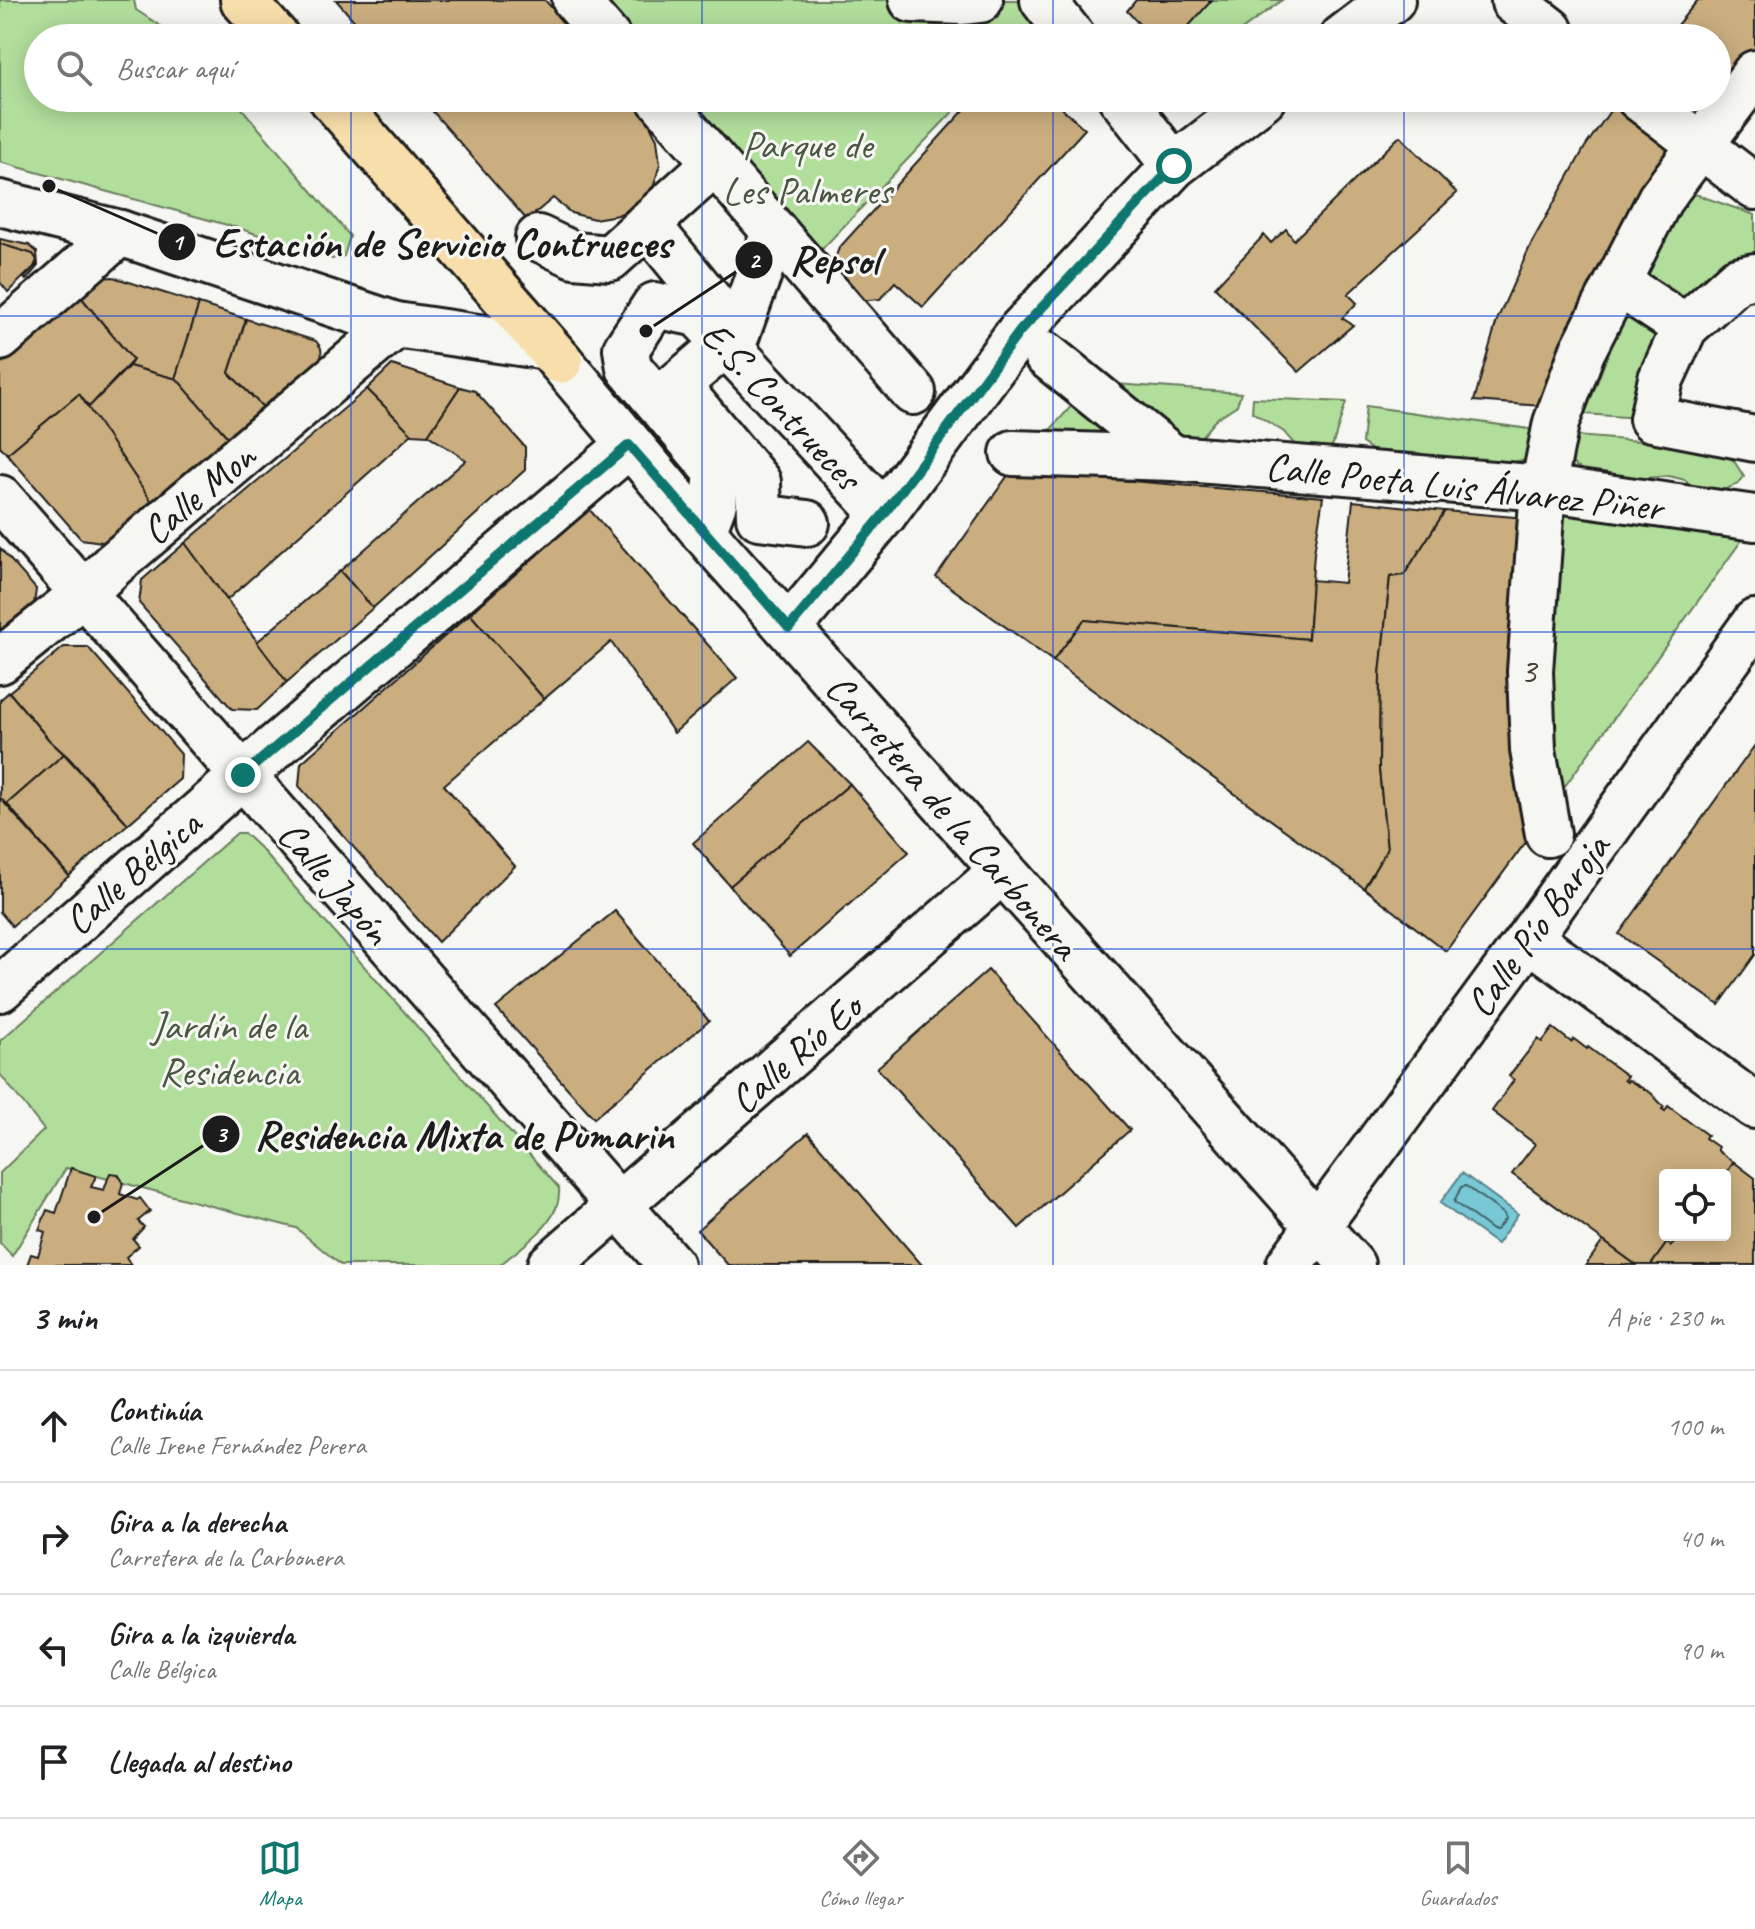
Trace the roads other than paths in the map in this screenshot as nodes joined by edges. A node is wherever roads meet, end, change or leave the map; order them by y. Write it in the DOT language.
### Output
graph roads {
  1 [pos="243,0"];
  2 [pos="575,0"];
  3 [pos="912,0"];
  4 [pos="980,0"];
  5 [pos="1043,0"];
  6 [pos="1392,0"];
  7 [pos="1514,2"];
  8 [pos="264,24"];
  9 [pos="596,24"];
  10 [pos="1062,24"];
  11 [pos="1360,24"];
  12 [pos="1542,24"];
  13 [pos="1755,73"];
  14 [pos="1731,104"];
  15 [pos="343,112"];
  16 [pos="671,112"];
  17 [pos="1132,112"];
  18 [pos="1245,112"];
  19 [pos="1657,112"];
  20 [pos="1725,112"];
  21 [pos="1700,145"];
  22 [pos="715,163"];
  23 [pos="1174,166"];
  24 [pos="1755,187"];
  25 [pos="0,203"];
  26 [pos="647,224"];
  27 [pos="774,232"];
  28 [pos="120,233"];
  29 [pos="538,238"];
  30 [pos="1755,276"];
  31 [pos="1618,283"];
  32 [pos="396,325"];
  33 [pos="1685,327"];
  34 [pos="0,338"];
  35 [pos="731,339"];
  36 [pos="554,354"];
  37 [pos="1046,355"];
  38 [pos="913,392"];
  39 [pos="1755,439"];
  40 [pos="629,445"];
  41 [pos="1013,453"];
  42 [pos="1173,458"];
  43 [pos="1543,488"];
  44 [pos="0,498"];
  45 [pos="884,514"];
  46 [pos="1755,518"];
  47 [pos="807,523"];
  48 [pos="703,532"];
  49 [pos="84,593"];
  50 [pos="1755,622"];
  51 [pos="789,628"];
  52 [pos="0,661"];
  53 [pos="243,775"];
  54 [pos="1548,834"];
  55 [pos="1002,871"];
  56 [pos="1529,938"];
  57 [pos="0,989"];
  58 [pos="1755,1106"];
  59 [pos="620,1205"];
  60 [pos="1317,1225"];
  61 [pos="550,1265"];
  62 [pos="671,1265"];
  63 [pos="1289,1265"];
  64 [pos="1352,1265"];
  1 -- 8 [label="main road"];
  2 -- 9 [label="street"];
  3 -- 4 [label="street"];
  5 -- 10 [label="street"];
  6 -- 11 [label="street"];
  7 -- 12 [label="street"];
  13 -- 14 [label="street"];
  15 -- 36 [label="main road"];
  16 -- 22 [label="street"];
  17 -- 23 [label="street"];
  18 -- 23 [label="street"];
  19 -- 21 [label="street"];
  20 -- 21 [label="street"];
  21 -- 24 [label="street"];
  21 -- 31 [label="street"];
  22 -- 26 [label="street"];
  22 -- 27 [label="street"];
  23 -- 45 [label="street"];
  25 -- 28 [label="street"];
  26 -- 29 [label="street"];
  26 -- 35 [label="street"];
  27 -- 35 [label="street"];
  27 -- 38 [label="street"];
  28 -- 32 [label="street"];
  28 -- 34 [label="street"];
  30 -- 33 [label="street"];
  31 -- 33 [label="street"];
  31 -- 43 [label="street"];
  32 -- 36 [label="street"];
  32 -- 49 [label="street, Calle Mon"];
  33 -- 39 [label="street"];
  35 -- 45 [label="street, E.S. Contrueces"];
  35 -- 47 [label="street"];
  35 -- 48 [label="street, E.S. Contrueces"];
  36 -- 40 [label="street, Carretera de la Carbonera"];
  37 -- 42 [label="street"];
  40 -- 48 [label="street, Carretera de la Carbonera"];
  40 -- 53 [label="street, Calle Bélgica"];
  41 -- 42 [label="street, Calle Poeta Luis Álvarez Piñer"];
  42 -- 43 [label="street, Calle Poeta Luis Álvarez Piñer"];
  43 -- 46 [label="street, Calle Poeta Luis Álvarez Piñer"];
  43 -- 54 [label="street"];
  44 -- 49 [label="street, Calle Japón"];
  45 -- 51 [label="street"];
  48 -- 51 [label="street, Carretera de la Carbonera"];
  49 -- 52 [label="street, Calle Mon"];
  49 -- 53 [label="street, Calle Japón"];
  50 -- 56 [label="street, Calle Pío Baroja"];
  51 -- 55 [label="street, Carretera de la Carbonera"];
  53 -- 57 [label="street, Calle Bélgica"];
  53 -- 59 [label="street, Calle Japón"];
  55 -- 59 [label="street, Calle Río Eo"];
  55 -- 60 [label="street, Carretera de la Carbonera"];
  56 -- 58 [label="street"];
  56 -- 60 [label="street, Calle Pío Baroja"];
  59 -- 61 [label="street, Calle Río Eo"];
  59 -- 62 [label="street, Calle Japón"];
  60 -- 63 [label="street, Calle Pío Baroja"];
  60 -- 64 [label="street, Carretera de la Carbonera"];
}
